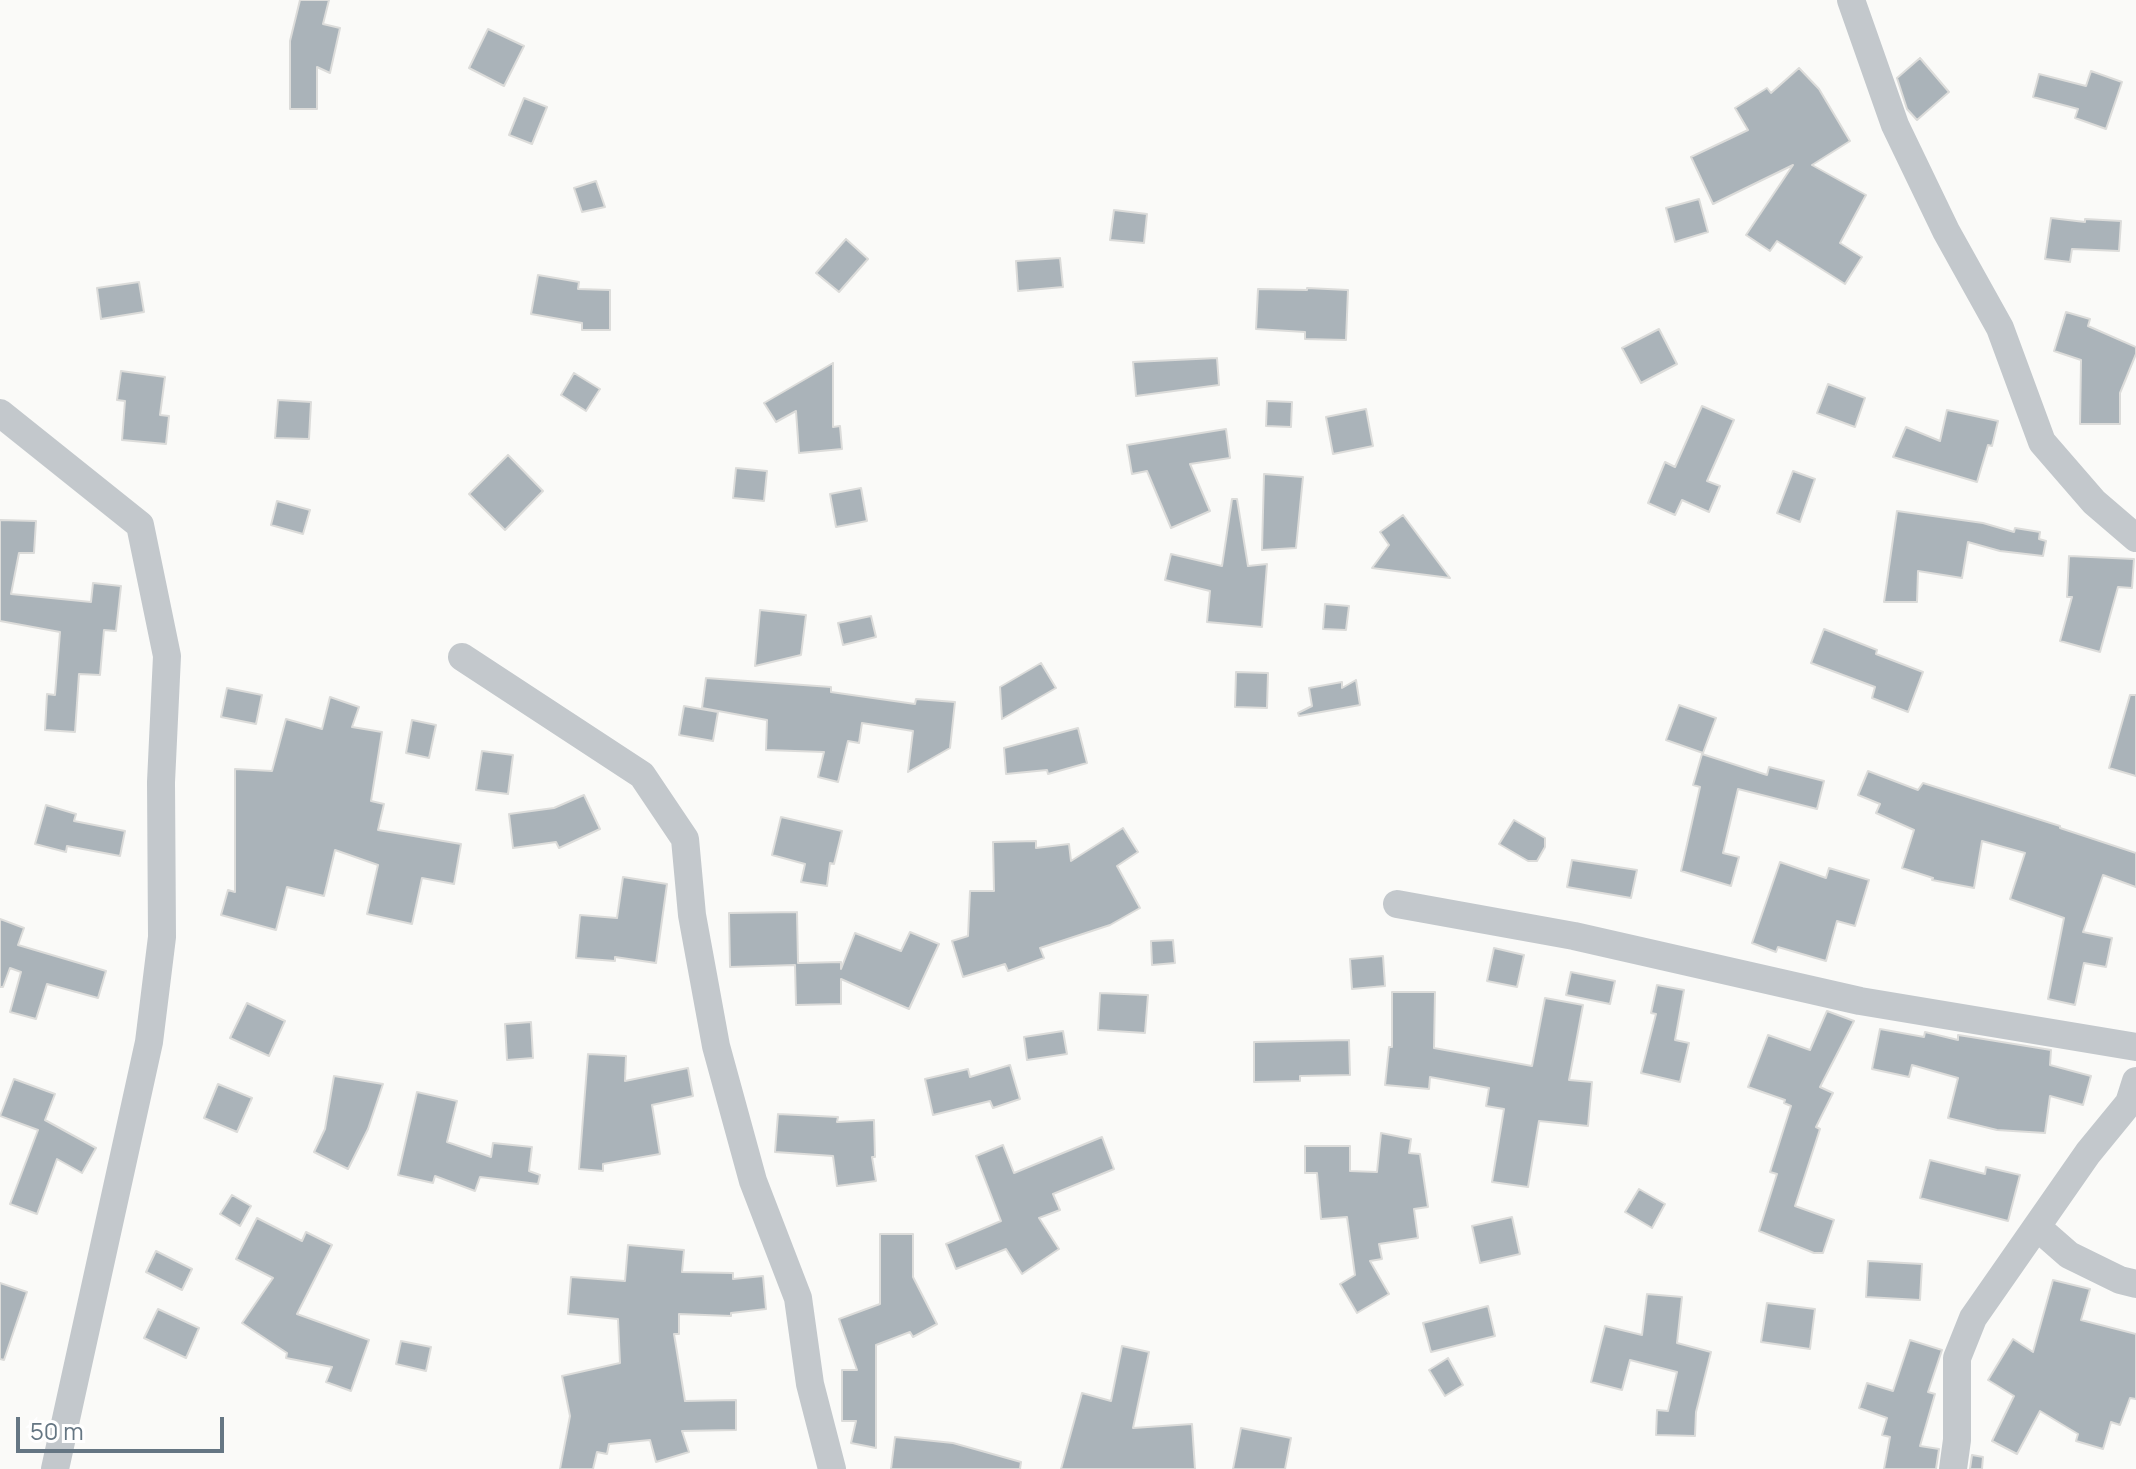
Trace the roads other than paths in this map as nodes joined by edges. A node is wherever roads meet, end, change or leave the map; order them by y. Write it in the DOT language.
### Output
graph roads {
  1 [pos="1851,0"];
  2 [pos="0,413"];
  3 [pos="2136,538"];
  4 [pos="462,657"];
  5 [pos="1397,904"];
  6 [pos="2136,1047"];
  7 [pos="2136,1081"];
  8 [pos="2037,1227"];
  9 [pos="2136,1284"];
  10 [pos="55,1469"];
  11 [pos="832,1469"];
  12 [pos="1953,1469"];
  1 -- 3 [label="street"];
  2 -- 10 [label="street"];
  4 -- 11 [label="street"];
  5 -- 6 [label="street"];
  7 -- 8 [label="street"];
  8 -- 9 [label="street"];
  8 -- 12 [label="street"];
}
